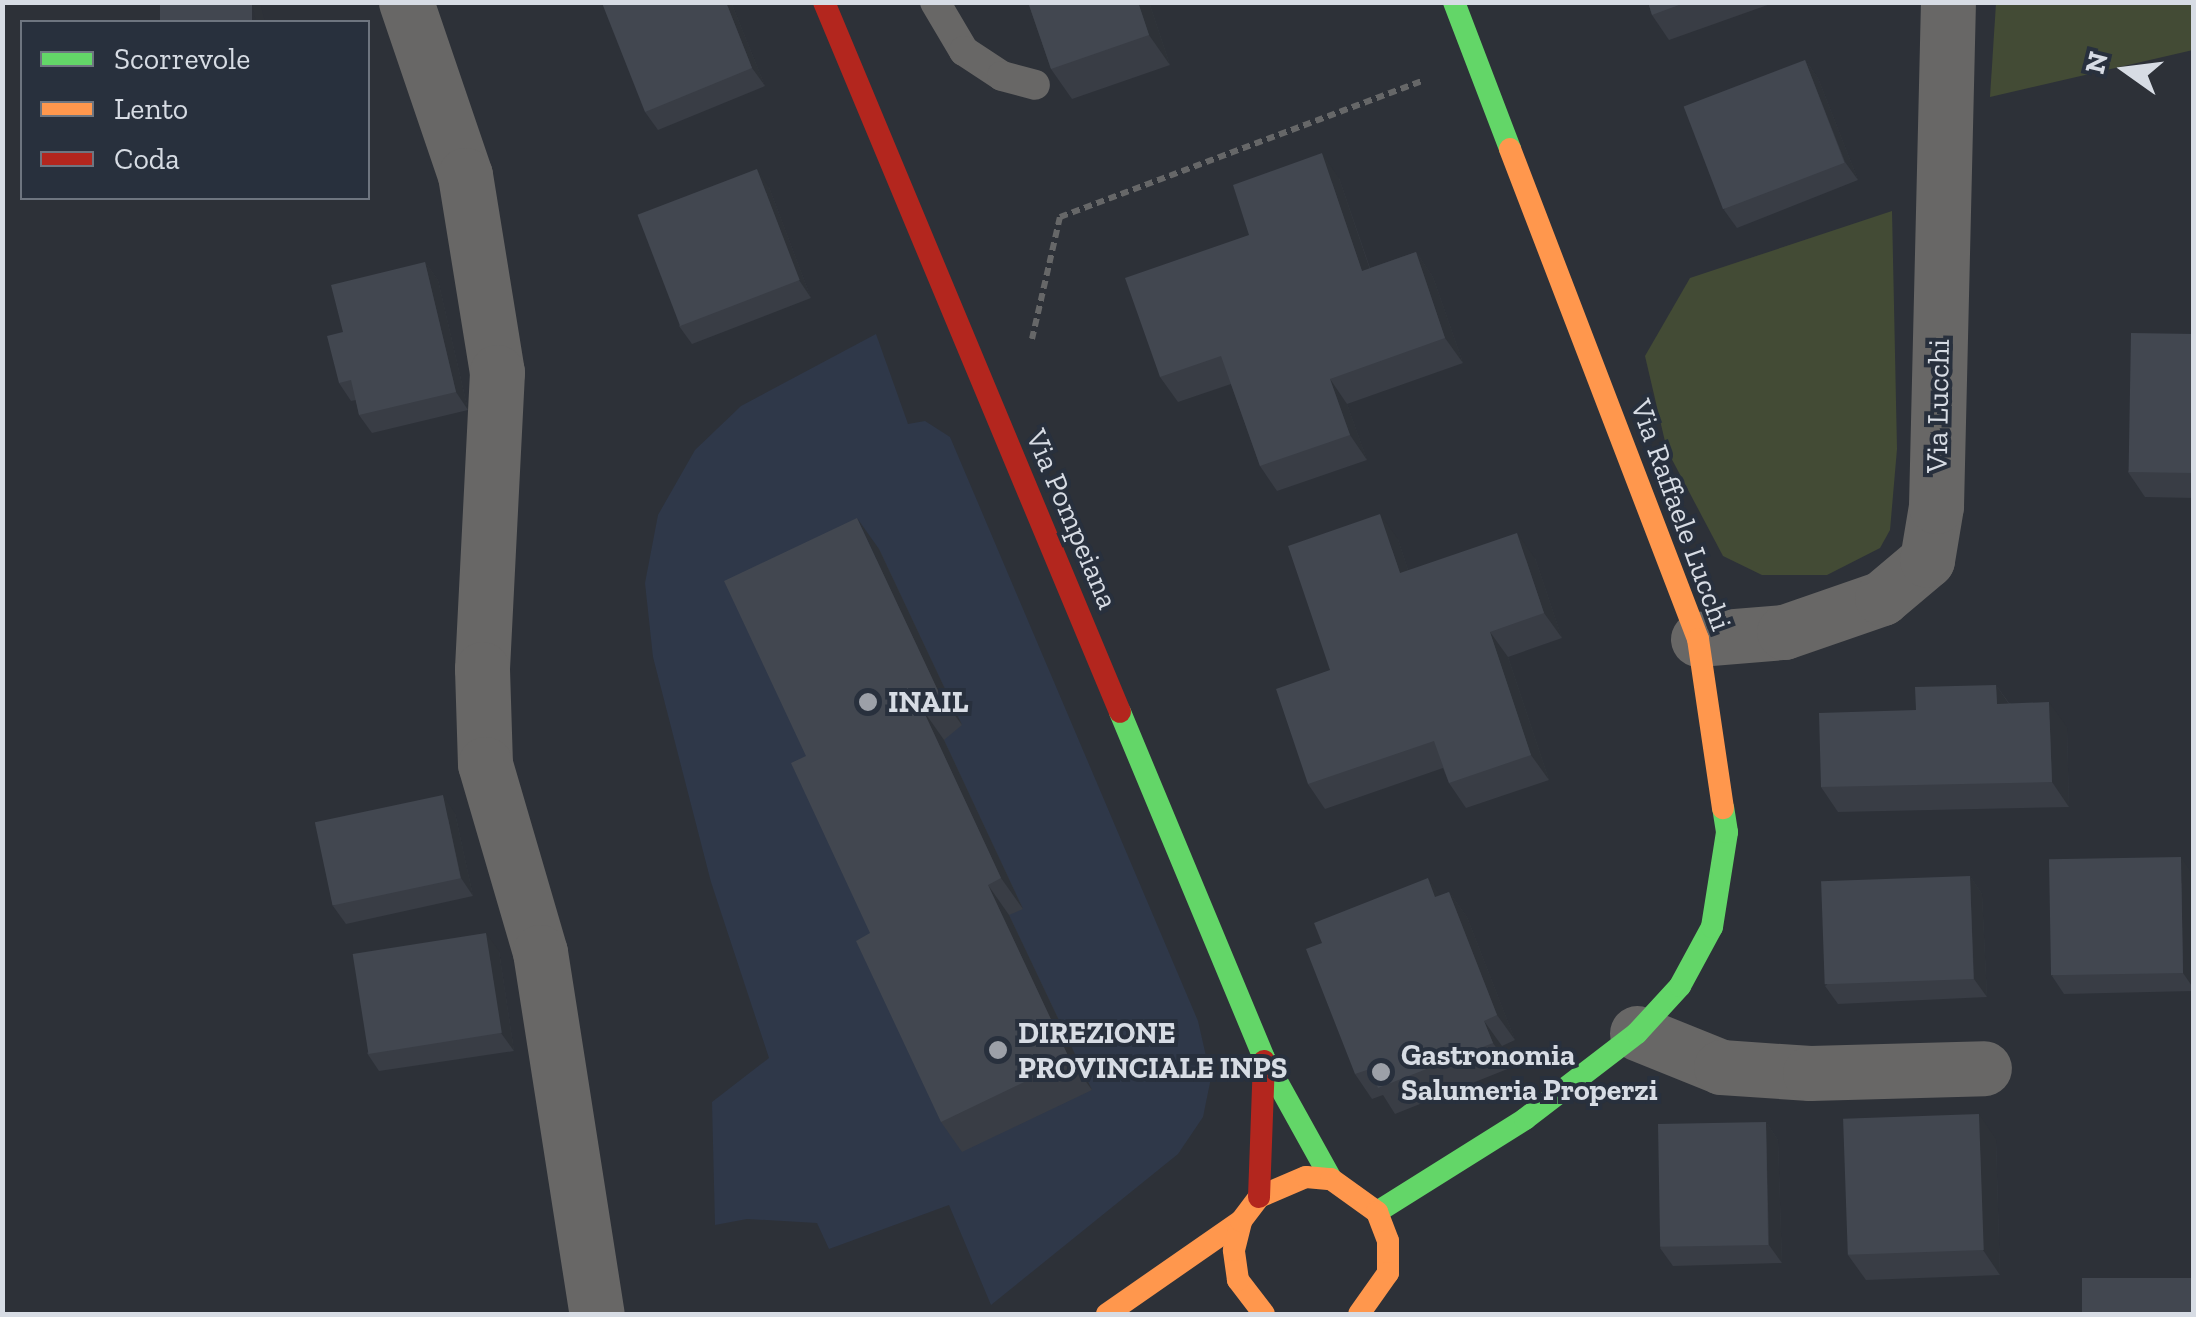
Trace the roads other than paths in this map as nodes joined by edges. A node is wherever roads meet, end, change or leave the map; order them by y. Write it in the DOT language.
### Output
graph roads {
  1 [pos="406,2"];
  2 [pos="824,2"];
  3 [pos="935,2"];
  4 [pos="1454,2"];
  5 [pos="1948,2"];
  6 [pos="1035,86"];
  7 [pos="1698,639"];
  8 [pos="1637,1033"];
  9 [pos="1264,1058"];
  10 [pos="1984,1068"];
  11 [pos="1331,1179"];
  12 [pos="1259,1197"];
  13 [pos="1377,1212"];
  14 [pos="1242,1221"];
  15 [pos="1388,1272"];
  16 [pos="1130,1300"];
  17 [pos="1164,1300"];
  18 [pos="1225,1303"];
  19 [pos="1258,1310"];
  20 [pos="597,1314"];
  21 [pos="1107,1314"];
  22 [pos="1359,1314"];
  23 [pos="1390,1314"];
  1 -- 20 [label="street"];
  2 -- 9 [label="main road, Via Pompeiana"];
  3 -- 6 [label="lane"];
  4 -- 7 [label="main road, Via Raffaele Lucchi"];
  5 -- 7 [label="street, Via Lucchi"];
  7 -- 8 [label="main road, Via Raffaele Lucchi"];
  8 -- 10 [label="street"];
  8 -- 13 [label="main road, Via Raffaele Lucchi"];
  9 -- 11 [label="main road, Via Pompeiana"];
  9 -- 12 [label="main road, Via Pompeiana"];
  11 -- 12 [label="main road"];
  11 -- 13 [label="main road"];
  12 -- 14 [label="main road"];
  13 -- 15 [label="main road"];
  14 -- 16 [label="main road"];
  14 -- 19 [label="main road"];
  15 -- 22 [label="main road"];
  15 -- 23 [label="main road"];
  16 -- 17 [label="main road"];
  16 -- 21 [label="main road"];
  18 -- 19 [label="main road"];
}
